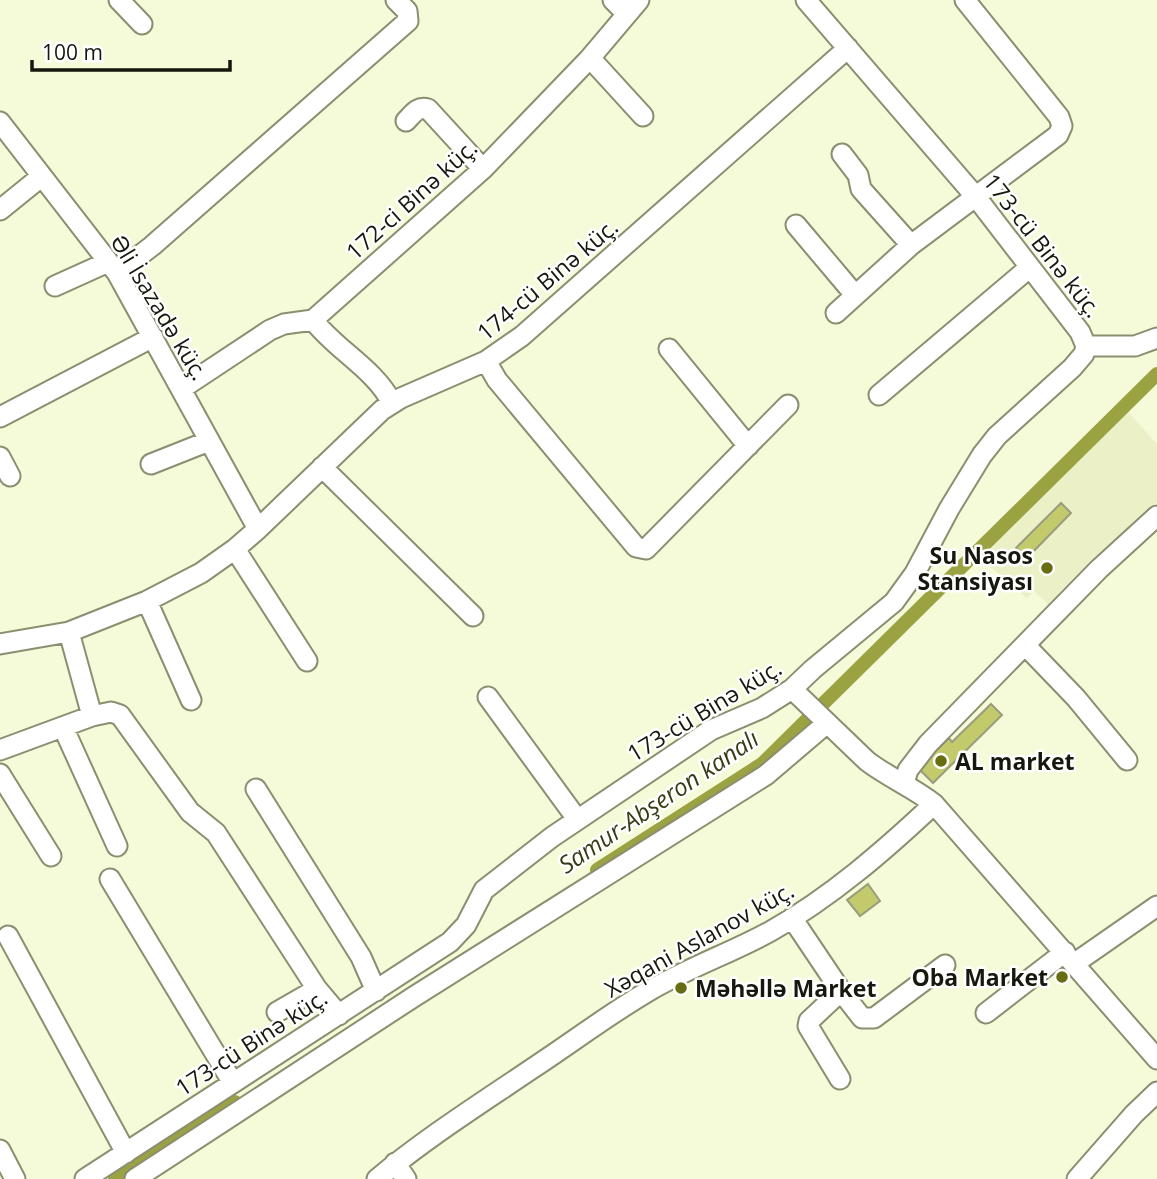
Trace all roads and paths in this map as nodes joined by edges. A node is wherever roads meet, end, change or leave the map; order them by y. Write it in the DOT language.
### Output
graph roads {
  1 [pos="120,0"];
  2 [pos="396,0"];
  3 [pos="806,0"];
  4 [pos="965,0"];
  5 [pos="626,5"];
  6 [pos="142,24"];
  7 [pos="848,48"];
  8 [pos="590,58"];
  9 [pos="643,116"];
  10 [pos="406,121"];
  11 [pos="3,131"];
  12 [pos="842,154"];
  13 [pos="483,169"];
  14 [pos="43,176"];
  15 [pos="976,197"];
  16 [pos="0,210"];
  17 [pos="796,225"];
  18 [pos="911,245"];
  19 [pos="113,268"];
  20 [pos="1029,268"];
  21 [pos="55,286"];
  22 [pos="855,295"];
  23 [pos="836,313"];
  24 [pos="313,320"];
  25 [pos="153,337"];
  26 [pos="1157,338"];
  27 [pos="1086,346"];
  28 [pos="670,349"];
  29 [pos="486,362"];
  30 [pos="181,389"];
  31 [pos="879,395"];
  32 [pos="392,404"];
  33 [pos="788,405"];
  34 [pos="0,417"];
  35 [pos="209,441"];
  36 [pos="748,446"];
  37 [pos="0,457"];
  38 [pos="151,464"];
  39 [pos="322,467"];
  40 [pos="10,476"];
  41 [pos="1157,516"];
  42 [pos="258,529"];
  43 [pos="236,549"];
  44 [pos="147,601"];
  45 [pos="473,616"];
  46 [pos="69,632"];
  47 [pos="0,645"];
  48 [pos="1025,645"];
  49 [pos="307,661"];
  50 [pos="792,689"];
  51 [pos="488,697"];
  52 [pos="191,700"];
  53 [pos="92,716"];
  54 [pos="827,723"];
  55 [pos="63,727"];
  56 [pos="0,750"];
  57 [pos="1127,760"];
  58 [pos="0,775"];
  59 [pos="904,783"];
  60 [pos="256,789"];
  61 [pos="934,804"];
  62 [pos="577,819"];
  63 [pos="117,846"];
  64 [pos="51,856"];
  65 [pos="110,879"];
  66 [pos="1157,906"];
  67 [pos="792,918"];
  68 [pos="8,936"];
  69 [pos="1070,957"];
  70 [pos="944,965"];
  71 [pos="317,989"];
  72 [pos="376,991"];
  73 [pos="842,991"];
  74 [pos="277,1012"];
  75 [pos="986,1013"];
  76 [pos="339,1015"];
  77 [pos="1157,1059"];
  78 [pos="840,1079"];
  79 [pos="233,1083"];
  80 [pos="1157,1092"];
  81 [pos="0,1150"];
  82 [pos="126,1153"];
  83 [pos="401,1171"];
  84 [pos="15,1179"];
  85 [pos="85,1179"];
  86 [pos="135,1179"];
  87 [pos="377,1179"];
  88 [pos="1077,1179"];
  1 -- 6 [label="street"];
  2 -- 19 [label="street"];
  3 -- 7 [label="street, 173-cü Binə küç."];
  4 -- 15 [label="street"];
  5 -- 8 [label="street, 172-ci Binə küç."];
  7 -- 15 [label="street, 173-cü Binə küç."];
  7 -- 29 [label="street, 174-cü Binə küç."];
  8 -- 9 [label="street"];
  8 -- 13 [label="street, 172-ci Binə küç."];
  10 -- 13 [label="street"];
  11 -- 14 [label="street, Əli İsazadə küç."];
  12 -- 18 [label="street"];
  13 -- 24 [label="street, 172-ci Binə küç."];
  14 -- 16 [label="street"];
  14 -- 19 [label="street, Əli İsazadə küç."];
  15 -- 18 [label="street"];
  15 -- 20 [label="street, 173-cü Binə küç."];
  17 -- 22 [label="street"];
  18 -- 22 [label="street"];
  19 -- 21 [label="street"];
  19 -- 25 [label="street, Əli İsazadə küç."];
  20 -- 27 [label="street, 173-cü Binə küç."];
  20 -- 31 [label="street"];
  22 -- 23 [label="street"];
  24 -- 30 [label="street, 172-ci Binə küç."];
  24 -- 32 [label="street"];
  25 -- 30 [label="street, Əli İsazadə küç."];
  25 -- 34 [label="street"];
  26 -- 27 [label="street"];
  27 -- 50 [label="street, 173-cü Binə küç."];
  28 -- 36 [label="street"];
  29 -- 32 [label="street, 174-cü Binə küç."];
  29 -- 36 [label="street"];
  30 -- 35 [label="street, Əli İsazadə küç."];
  32 -- 39 [label="street, 174-cü Binə küç."];
  33 -- 36 [label="street"];
  35 -- 38 [label="street"];
  35 -- 42 [label="street, Əli İsazadə küç."];
  37 -- 40 [label="street"];
  39 -- 42 [label="street, 174-cü Binə küç."];
  39 -- 45 [label="street"];
  41 -- 48 [label="street"];
  42 -- 43 [label="street, 174-cü Binə küç."];
  43 -- 44 [label="street, 174-cü Binə küç."];
  43 -- 49 [label="street"];
  44 -- 46 [label="street, 174-cü Binə küç."];
  44 -- 52 [label="street"];
  46 -- 47 [label="street, 174-cü Binə küç."];
  46 -- 53 [label="street"];
  48 -- 57 [label="street"];
  48 -- 59 [label="street"];
  50 -- 54 [label="street"];
  50 -- 62 [label="street, 173-cü Binə küç."];
  51 -- 62 [label="street"];
  53 -- 55 [label="street"];
  53 -- 71 [label="street"];
  54 -- 59 [label="street"];
  54 -- 86 [label="street"];
  55 -- 56 [label="street"];
  55 -- 63 [label="street"];
  58 -- 64 [label="street"];
  59 -- 61 [label="street"];
  60 -- 72 [label="street"];
  61 -- 67 [label="street, Xəqani Aslanov küç."];
  61 -- 69 [label="street"];
  62 -- 72 [label="street, 173-cü Binə küç."];
  65 -- 79 [label="street"];
  66 -- 69 [label="street"];
  67 -- 73 [label="street"];
  67 -- 83 [label="street, Xəqani Aslanov küç."];
  68 -- 82 [label="street"];
  69 -- 75 [label="street"];
  69 -- 77 [label="street"];
  70 -- 73 [label="street"];
  71 -- 74 [label="street"];
  71 -- 76 [label="street"];
  72 -- 76 [label="street, 173-cü Binə küç."];
  73 -- 78 [label="street"];
  76 -- 79 [label="street, 173-cü Binə küç."];
  79 -- 82 [label="street, 173-cü Binə küç."];
  80 -- 88 [label="street"];
  81 -- 84 [label="street"];
  82 -- 85 [label="street, 173-cü Binə küç."];
  83 -- 87 [label="street, Xəqani Aslanov küç."];
}
